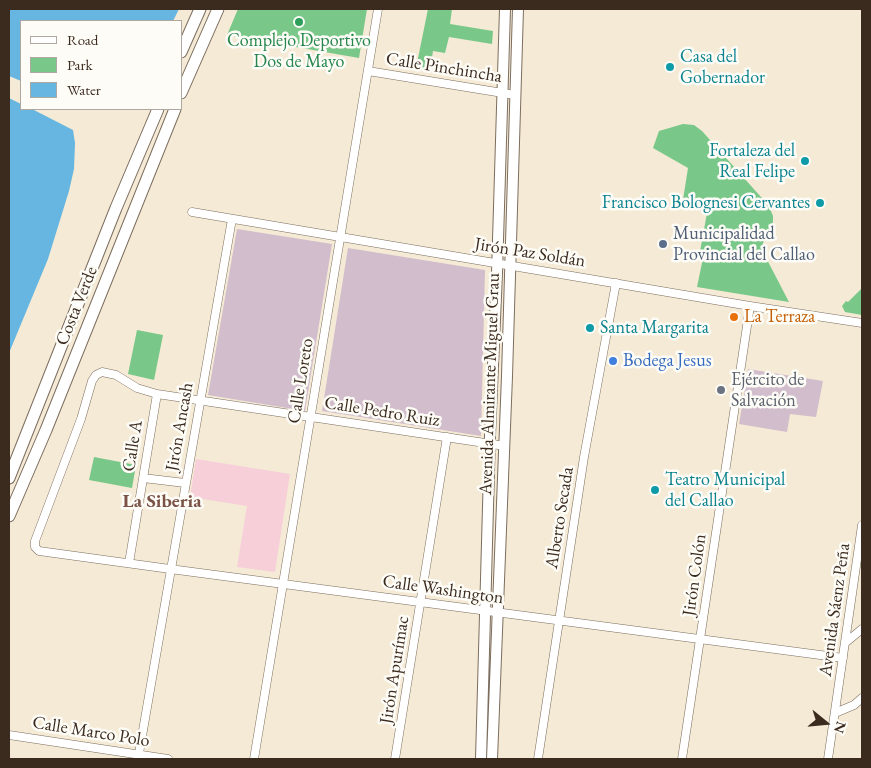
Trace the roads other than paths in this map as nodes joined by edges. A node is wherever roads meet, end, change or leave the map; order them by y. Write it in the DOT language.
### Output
graph roads {
  1 [pos="200,9"];
  2 [pos="218,9"];
  3 [pos="378,9"];
  4 [pos="505,9"];
  5 [pos="518,9"];
  6 [pos="182,50"];
  7 [pos="368,71"];
  8 [pos="182,91"];
  9 [pos="502,94"];
  10 [pos="515,95"];
  11 [pos="158,110"];
  12 [pos="175,110"];
  13 [pos="192,212"];
  14 [pos="232,219"];
  15 [pos="340,237"];
  16 [pos="498,263"];
  17 [pos="509,265"];
  18 [pos="616,283"];
  19 [pos="750,306"];
  20 [pos="862,322"];
  21 [pos="157,394"];
  22 [pos="200,400"];
  23 [pos="310,416"];
  24 [pos="447,438"];
  25 [pos="490,444"];
  26 [pos="505,446"];
  27 [pos="9,478"];
  28 [pos="143,478"];
  29 [pos="185,484"];
  30 [pos="9,516"];
  31 [pos="862,525"];
  32 [pos="38,551"];
  33 [pos="129,563"];
  34 [pos="170,569"];
  35 [pos="282,584"];
  36 [pos="421,603"];
  37 [pos="485,611"];
  38 [pos="497,613"];
  39 [pos="559,621"];
  40 [pos="862,629"];
  41 [pos="700,640"];
  42 [pos="845,643"];
  43 [pos="843,658"];
  44 [pos="862,698"];
  45 [pos="835,713"];
  46 [pos="9,735"];
  47 [pos="138,757"];
  48 [pos="168,759"];
  49 [pos="254,759"];
  50 [pos="395,759"];
  51 [pos="481,759"];
  52 [pos="492,759"];
  53 [pos="538,759"];
  54 [pos="682,759"];
  55 [pos="828,759"];
  1 -- 6 [label="highway"];
  2 -- 8 [label="highway"];
  3 -- 7 [label="street, Calle Loreto"];
  4 -- 9 [label="main road, Avenida Almirante Miguel Grau"];
  5 -- 10 [label="main road, Avenida Almirante Miguel Grau"];
  7 -- 9 [label="street, Calle Pinchincha"];
  7 -- 15 [label="street, Calle Loreto"];
  9 -- 10 [label="street, Calle Pinchincha"];
  9 -- 16 [label="main road, Avenida Almirante Miguel Grau"];
  10 -- 17 [label="main road, Avenida Almirante Miguel Grau"];
  11 -- 27 [label="highway, Costa Verde"];
  12 -- 30 [label="highway, Costa Verde"];
  13 -- 14 [label="street, Jirón Paz Soldán"];
  14 -- 15 [label="street, Jirón Paz Soldán"];
  14 -- 22 [label="street, Jirón Ancash"];
  15 -- 16 [label="street, Jirón Paz Soldán"];
  15 -- 23 [label="street, Calle Loreto"];
  16 -- 17 [label="street, Jirón Paz Soldán"];
  16 -- 25 [label="main road, Avenida Almirante Miguel Grau"];
  17 -- 18 [label="street, Jirón Paz Soldán"];
  17 -- 26 [label="main road, Avenida Almirante Miguel Grau"];
  18 -- 19 [label="street, Jirón Paz Soldán"];
  18 -- 39 [label="street, Alberto Secada"];
  19 -- 20 [label="street, Jirón Paz Soldán"];
  19 -- 41 [label="street, Jirón Colón"];
  21 -- 22 [label="street, Calle Pedro Ruiz"];
  21 -- 28 [label="street, Calle A"];
  21 -- 32 [label="street, Calle Pedro Ruiz"];
  22 -- 23 [label="street, Calle Pedro Ruiz"];
  22 -- 29 [label="street, Jirón Ancash"];
  23 -- 24 [label="street, Calle Pedro Ruiz"];
  23 -- 35 [label="street, Calle Loreto"];
  24 -- 25 [label="street, Calle Pedro Ruiz"];
  24 -- 36 [label="street, Jirón Apurímac"];
  25 -- 26 [label="street, Calle Pedro Ruiz"];
  25 -- 37 [label="main road, Avenida Almirante Miguel Grau"];
  26 -- 38 [label="main road, Avenida Almirante Miguel Grau"];
  28 -- 29 [label="street"];
  28 -- 33 [label="street, Calle A"];
  29 -- 34 [label="street, Jirón Ancash"];
  31 -- 42 [label="street, Avenida Sáenz Peña"];
  32 -- 33 [label="street, Calle Washington"];
  33 -- 34 [label="street, Calle Washington"];
  34 -- 35 [label="street, Calle Washington"];
  34 -- 47 [label="street, Jirón Ancash"];
  35 -- 36 [label="street, Calle Washington"];
  35 -- 49 [label="street, Calle Loreto"];
  36 -- 37 [label="street, Calle Washington"];
  36 -- 50 [label="street, Jirón Apurímac"];
  37 -- 38 [label="street, Calle Washington"];
  37 -- 51 [label="main road, Avenida Almirante Miguel Grau"];
  38 -- 39 [label="street, Calle Washington"];
  38 -- 52 [label="main road, Avenida Almirante Miguel Grau"];
  39 -- 41 [label="street, Calle Washington"];
  39 -- 53 [label="street, Alberto Secada"];
  40 -- 42 [label="street"];
  41 -- 43 [label="street, Calle Washington"];
  41 -- 54 [label="street, Jirón Colón"];
  42 -- 43 [label="street, Avenida Sáenz Peña"];
  43 -- 45 [label="street, Avenida Sáenz Peña"];
  44 -- 45 [label="street"];
  45 -- 55 [label="street, Avenida Sáenz Peña"];
  46 -- 47 [label="street, Calle Marco Polo"];
  47 -- 48 [label="street, Calle Marco Polo"];
}
